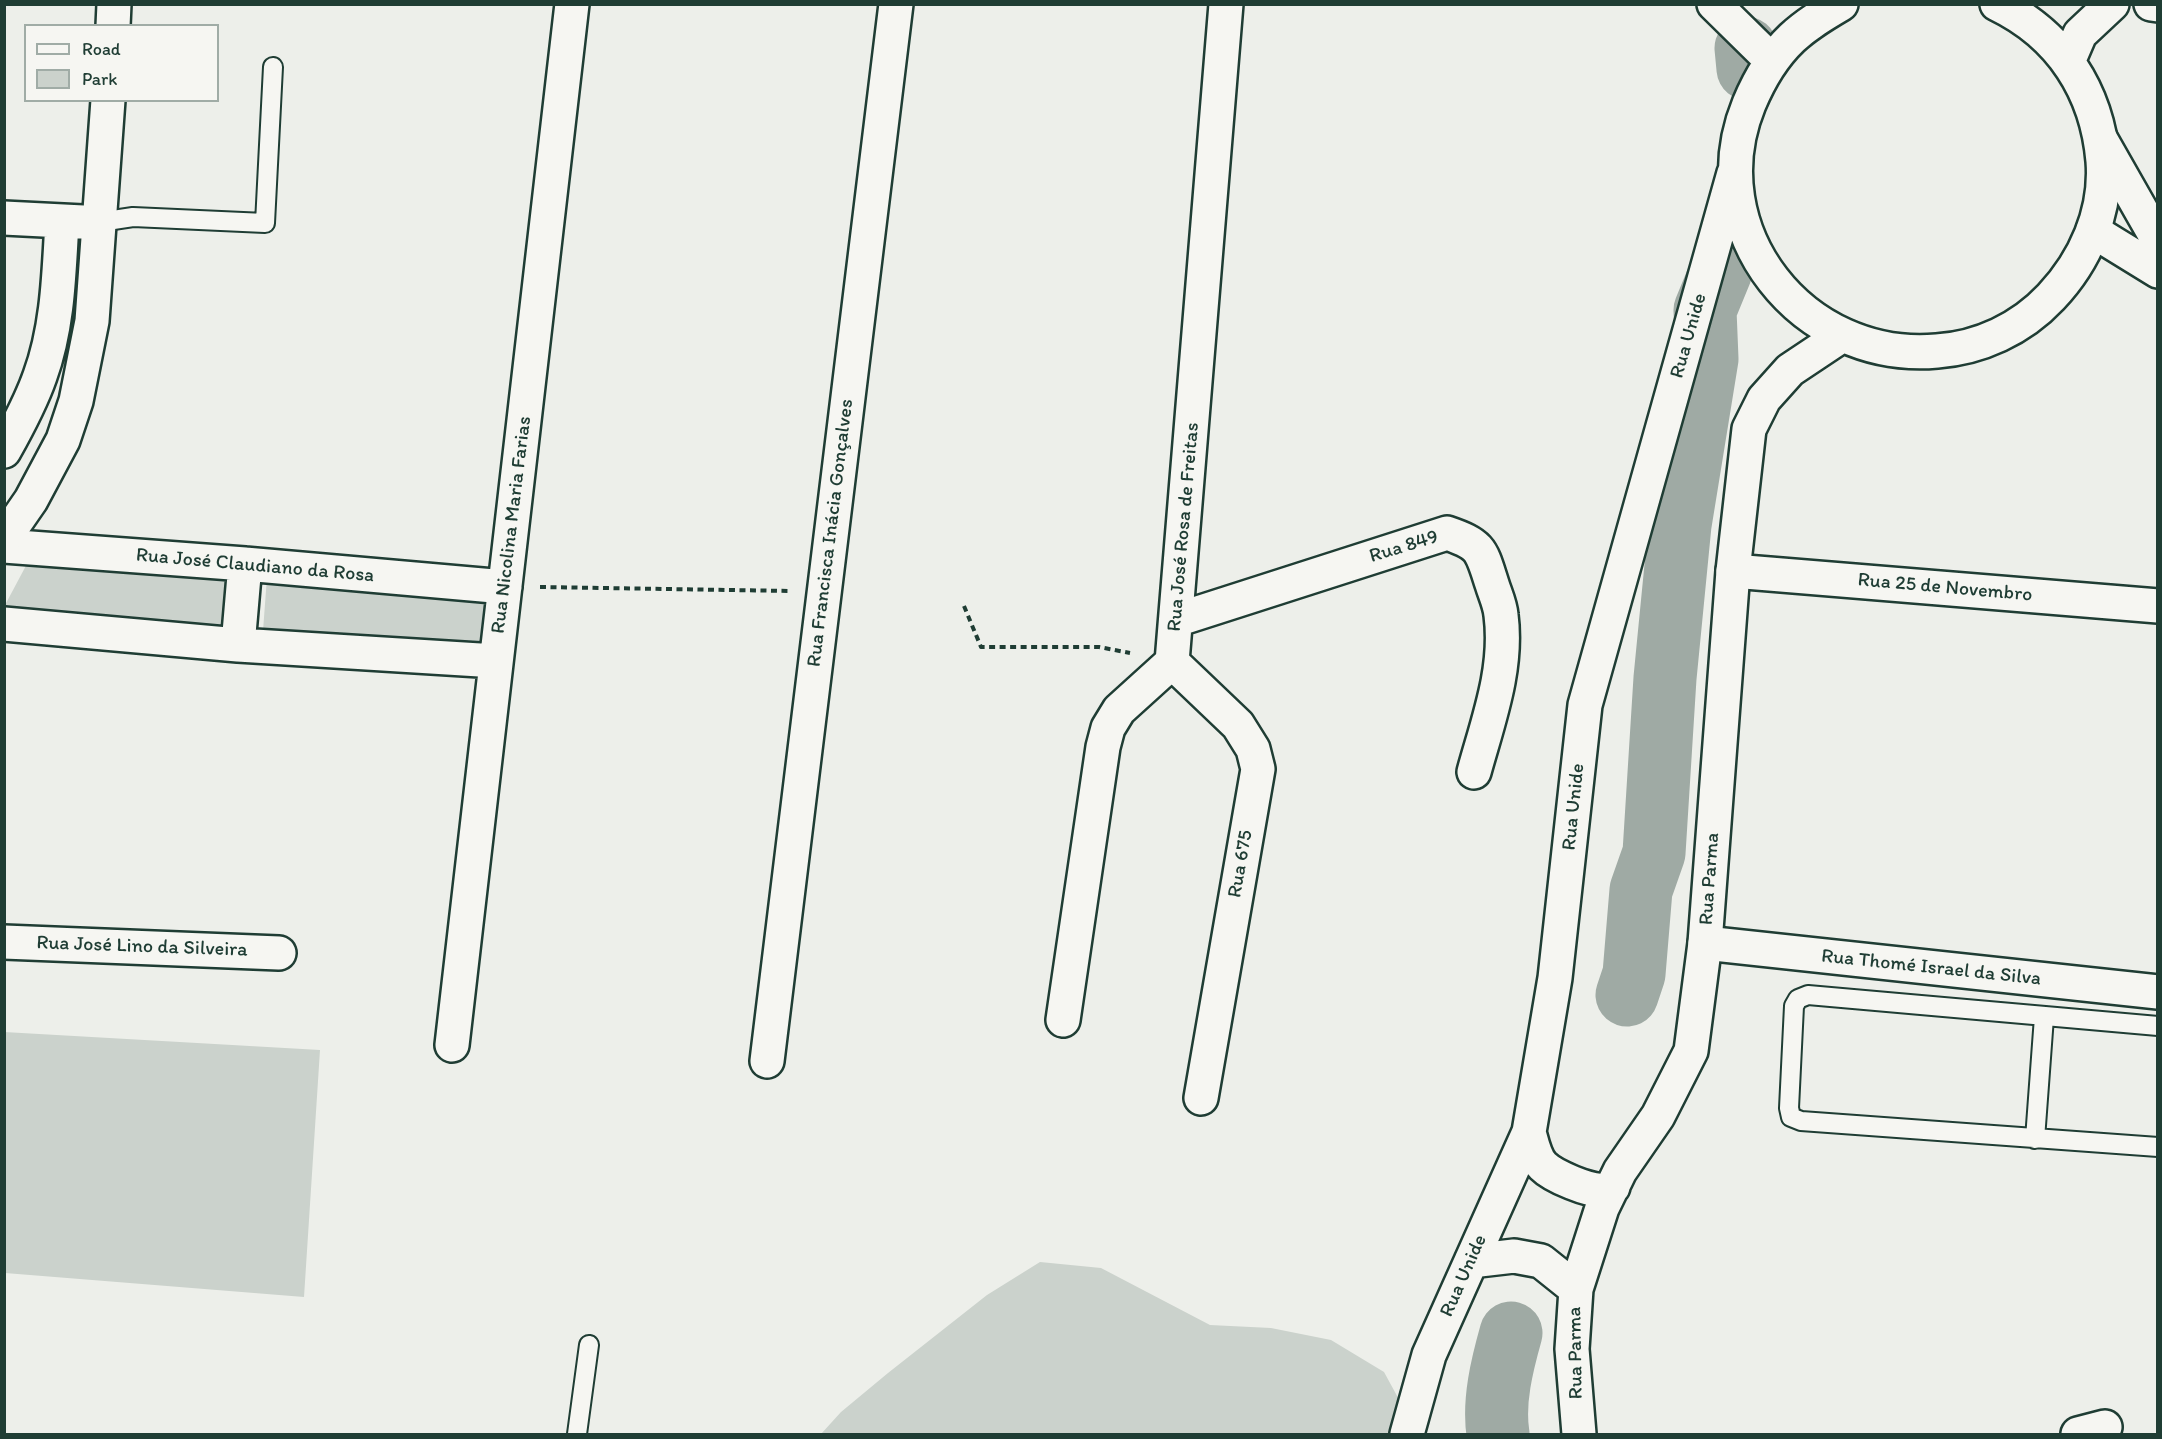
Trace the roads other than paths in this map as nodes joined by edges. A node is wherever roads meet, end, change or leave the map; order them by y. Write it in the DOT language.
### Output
graph roads {
  1 [pos="114,4"];
  2 [pos="572,4"];
  3 [pos="896,4"];
  4 [pos="1227,4"];
  5 [pos="1714,4"];
  6 [pos="1842,4"];
  7 [pos="2112,4"];
  8 [pos="2151,4"];
  9 [pos="2157,5"];
  10 [pos="2016,7"];
  11 [pos="113,24"];
  12 [pos="1772,61"];
  13 [pos="2068,62"];
  14 [pos="273,67"];
  15 [pos="108,102"];
  16 [pos="2101,140"];
  17 [pos="1734,173"];
  18 [pos="4,218"];
  19 [pos="62,221"];
  20 [pos="100,222"];
  21 [pos="2093,231"];
  22 [pos="2157,240"];
  23 [pos="2157,271"];
  24 [pos="1841,336"];
  25 [pos="4,451"];
  26 [pos="4,539"];
  27 [pos="4,546"];
  28 [pos="245,564"];
  29 [pos="1733,571"];
  30 [pos="505,587"];
  31 [pos="2157,606"];
  32 [pos="1176,620"];
  33 [pos="4,624"];
  34 [pos="238,645"];
  35 [pos="496,661"];
  36 [pos="1172,662"];
  37 [pos="1474,772"];
  38 [pos="4,942"];
  39 [pos="1705,943"];
  40 [pos="279,953"];
  41 [pos="2157,992"];
  42 [pos="2044,1017"];
  43 [pos="1063,1020"];
  44 [pos="2157,1026"];
  45 [pos="452,1045"];
  46 [pos="767,1061"];
  47 [pos="1201,1098"];
  48 [pos="1529,1132"];
  49 [pos="2036,1139"];
  50 [pos="2157,1147"];
  51 [pos="1613,1187"];
  52 [pos="1471,1261"];
  53 [pos="1576,1288"];
  54 [pos="589,1345"];
  55 [pos="577,1434"];
  56 [pos="1407,1434"];
  57 [pos="1579,1434"];
  1 -- 11 [label="street"];
  2 -- 30 [label="street, Rua Nicolina Maria Farias"];
  3 -- 46 [label="street, Rua Francisca Inácia Gonçalves"];
  4 -- 32 [label="street, Rua José Rosa de Freitas"];
  5 -- 12 [label="street"];
  6 -- 12 [label="street"];
  7 -- 13 [label="street"];
  8 -- 9 [label="street"];
  10 -- 13 [label="street"];
  12 -- 17 [label="street"];
  13 -- 16 [label="street"];
  14 -- 20 [label="lane"];
  15 -- 20 [label="street"];
  16 -- 21 [label="street"];
  16 -- 22 [label="street"];
  17 -- 24 [label="street"];
  17 -- 48 [label="street, Rua Unide"];
  18 -- 19 [label="street"];
  19 -- 20 [label="street"];
  19 -- 25 [label="street"];
  20 -- 26 [label="street"];
  21 -- 23 [label="street"];
  21 -- 24 [label="street"];
  24 -- 29 [label="street, Rua Parma"];
  27 -- 28 [label="street, Rua José Claudiano da Rosa"];
  28 -- 30 [label="street, Rua José Claudiano da Rosa"];
  28 -- 34 [label="street"];
  29 -- 31 [label="street, Rua 25 de Novembro"];
  29 -- 39 [label="street, Rua Parma"];
  30 -- 35 [label="street, Rua Nicolina Maria Farias"];
  32 -- 36 [label="street, Rua José Rosa de Freitas"];
  32 -- 37 [label="street, Rua 849"];
  33 -- 34 [label="street"];
  34 -- 35 [label="street"];
  35 -- 45 [label="street, Rua Nicolina Maria Farias"];
  36 -- 43 [label="street"];
  36 -- 47 [label="street, Rua 675"];
  38 -- 40 [label="street, Rua José Lino da Silveira"];
  39 -- 41 [label="street, Rua Thomé Israel da Silva"];
  39 -- 51 [label="street, Rua Parma"];
  42 -- 44 [label="lane"];
  42 -- 49 [label="lane"];
  42 -- 49 [label="lane"];
  48 -- 51 [label="street"];
  48 -- 52 [label="street, Rua Unide"];
  49 -- 50 [label="lane"];
  51 -- 53 [label="street, Rua Parma"];
  52 -- 53 [label="street"];
  52 -- 56 [label="street, Rua Unide"];
  53 -- 57 [label="street, Rua Parma"];
  54 -- 55 [label="lane"];
}
